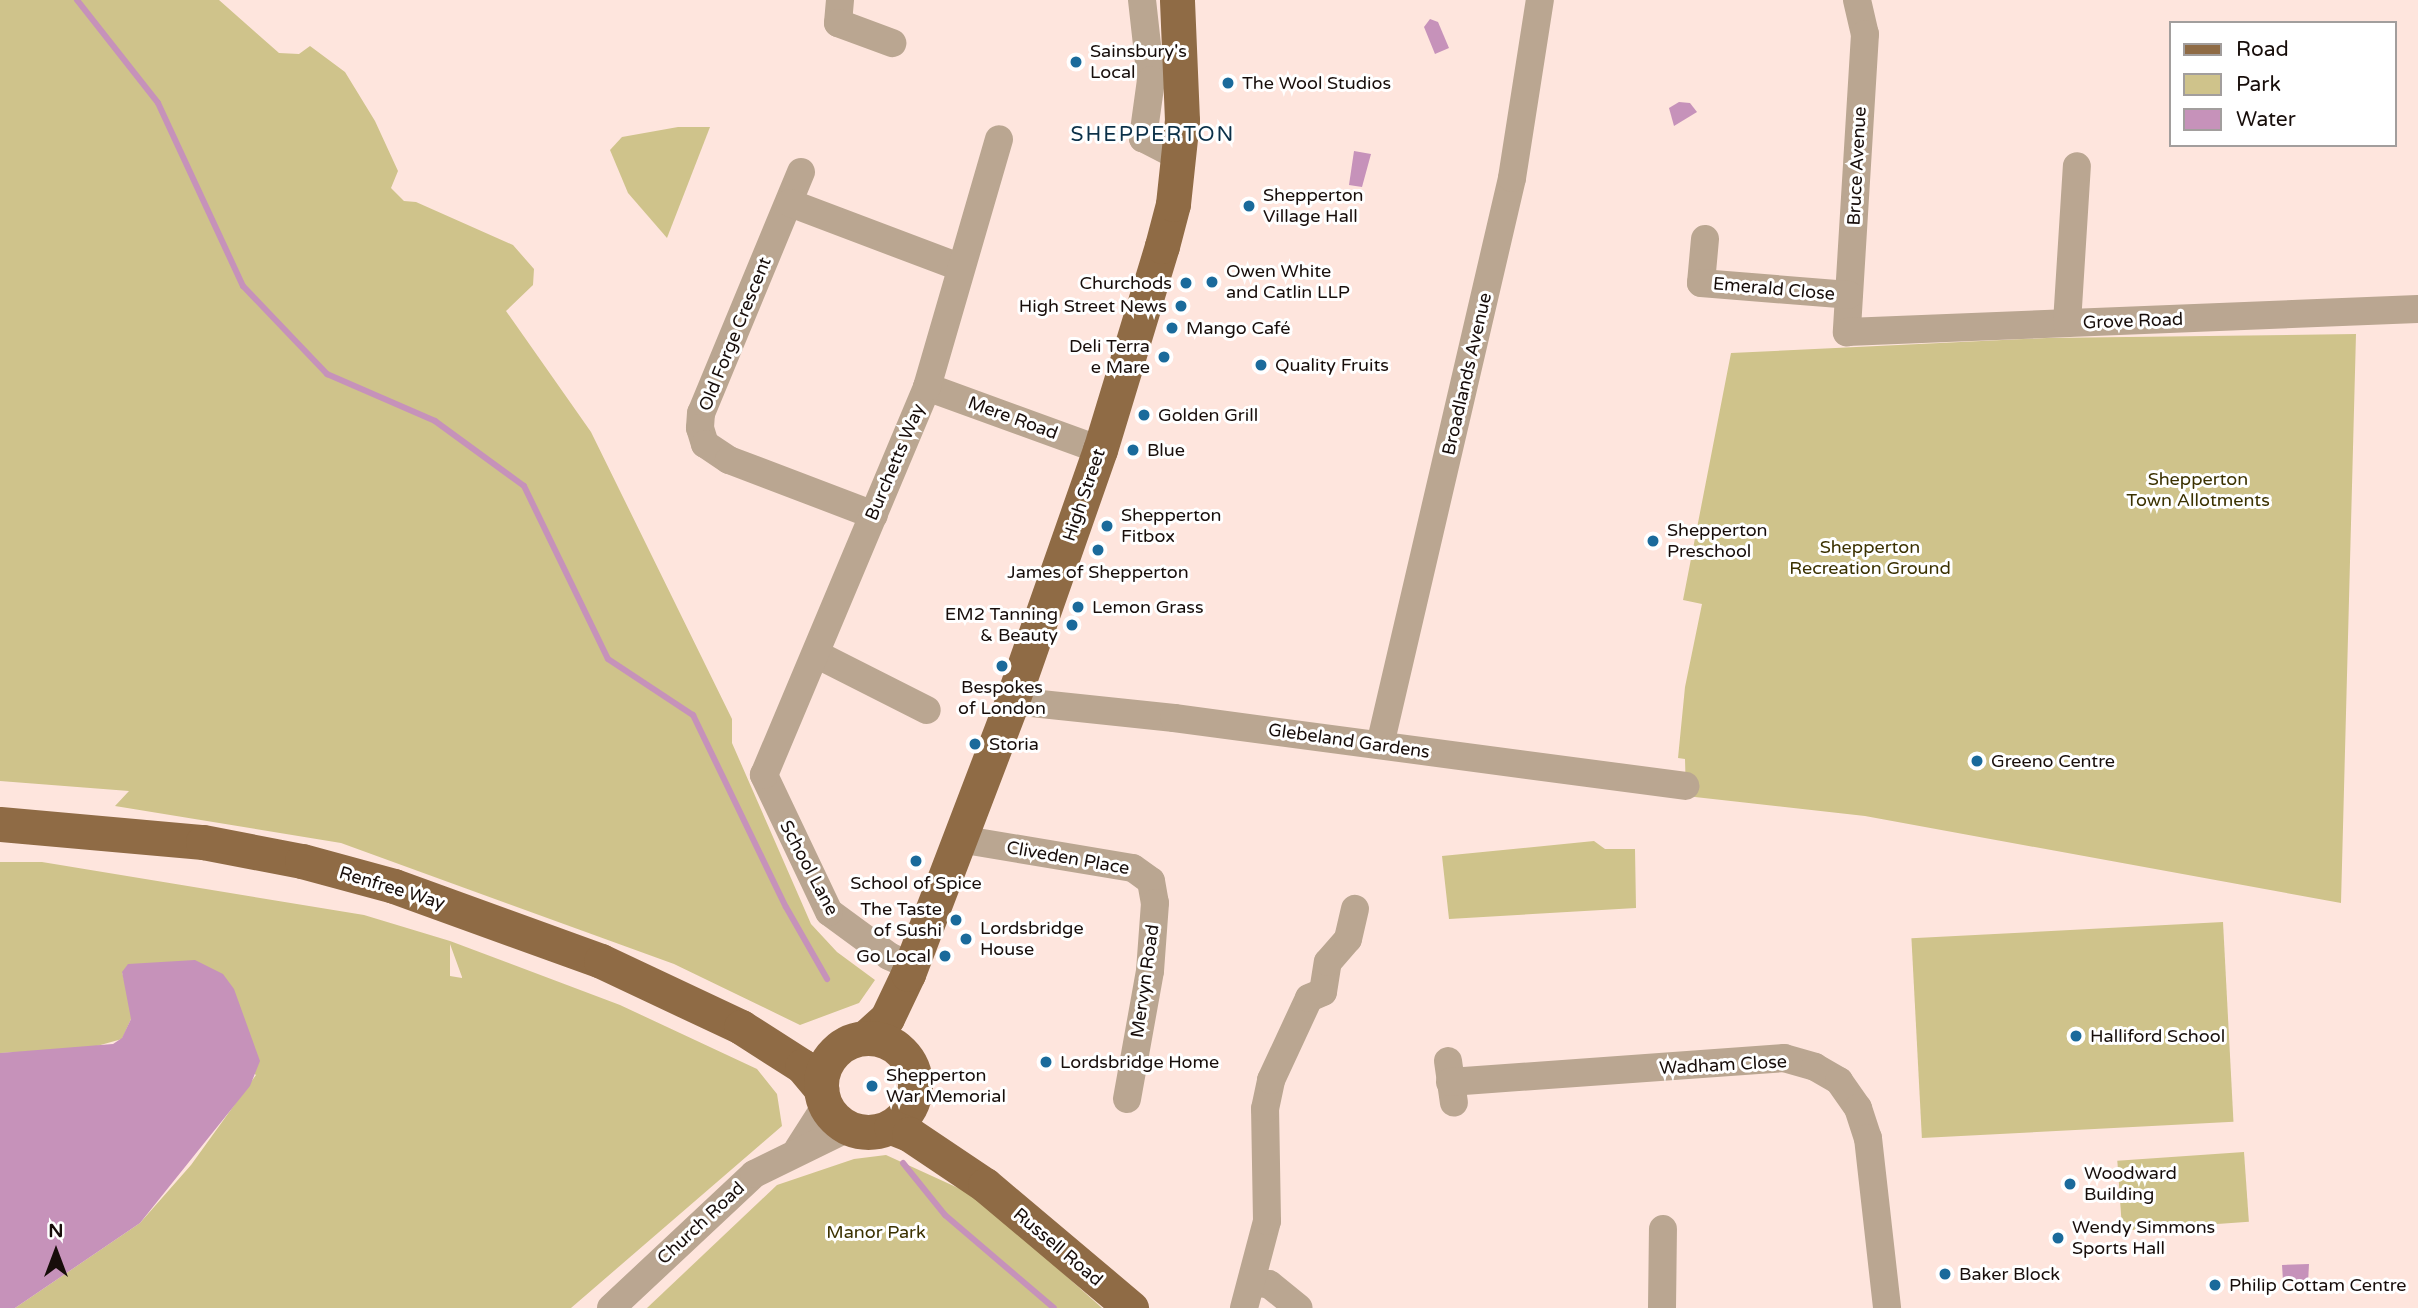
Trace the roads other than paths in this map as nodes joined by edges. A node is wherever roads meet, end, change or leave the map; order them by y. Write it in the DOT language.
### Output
graph roads {
  1 [pos="840,0"];
  2 [pos="1142,0"];
  3 [pos="1177,0"];
  4 [pos="1540,0"];
  5 [pos="1857,0"];
  6 [pos="1866,0"];
  7 [pos="892,43"];
  8 [pos="999,139"];
  9 [pos="1180,157"];
  10 [pos="2077,166"];
  11 [pos="801,172"];
  12 [pos="790,203"];
  13 [pos="1705,239"];
  14 [pos="959,267"];
  15 [pos="1849,295"];
  16 [pos="2418,309"];
  17 [pos="2067,323"];
  18 [pos="1847,332"];
  19 [pos="927,387"];
  20 [pos="1100,450"];
  21 [pos="874,514"];
  22 [pos="816,654"];
  23 [pos="1012,701"];
  24 [pos="927,710"];
  25 [pos="1380,746"];
  26 [pos="764,775"];
  27 [pos="1686,786"];
  28 [pos="0,824"];
  29 [pos="959,839"];
  30 [pos="1155,903"];
  31 [pos="1355,909"];
  32 [pos="909,970"];
  33 [pos="760,1037"];
  34 [pos="866,1037"];
  35 [pos="834,1052"];
  36 [pos="905,1053"];
  37 [pos="1451,1082"];
  38 [pos="916,1092"];
  39 [pos="1127,1099"];
  40 [pos="831,1108"];
  41 [pos="891,1128"];
  42 [pos="985,1185"];
  43 [pos="1663,1229"];
  44 [pos="1248,1295"];
  45 [pos="611,1308"];
  46 [pos="1130,1308"];
  47 [pos="1299,1308"];
  48 [pos="1662,1308"];
  49 [pos="1887,1308"];
  1 -- 7 [label="street"];
  2 -- 9 [label="street"];
  3 -- 9 [label="main road, High Street"];
  4 -- 25 [label="street, Broadlands Avenue"];
  5 -- 6 [label="street"];
  5 -- 15 [label="street, Bruce Avenue"];
  8 -- 14 [label="street, Burchetts Way"];
  9 -- 20 [label="main road, High Street"];
  10 -- 17 [label="street"];
  11 -- 12 [label="street, Old Forge Crescent"];
  12 -- 14 [label="street"];
  12 -- 21 [label="street, Old Forge Crescent"];
  13 -- 15 [label="street, Emerald Close"];
  14 -- 19 [label="street, Burchetts Way"];
  15 -- 18 [label="street, Bruce Avenue"];
  16 -- 17 [label="street, Grove Road"];
  17 -- 18 [label="street, Grove Road"];
  19 -- 20 [label="street, Mere Road"];
  19 -- 21 [label="street, Burchetts Way"];
  20 -- 23 [label="main road, High Street"];
  21 -- 22 [label="street, Burchetts Way"];
  22 -- 24 [label="street"];
  22 -- 26 [label="street, Burchetts Way"];
  23 -- 25 [label="street, Glebeland Gardens"];
  23 -- 29 [label="main road, High Street"];
  25 -- 27 [label="street, Glebeland Gardens"];
  26 -- 32 [label="street, School Lane"];
  28 -- 33 [label="main road, Renfree Way"];
  29 -- 30 [label="street, Cliveden Place"];
  29 -- 32 [label="main road, High Street"];
  30 -- 39 [label="street, Mervyn Road"];
  31 -- 44 [label="street"];
  32 -- 34 [label="main road, High Street"];
  32 -- 36 [label="main road, High Street"];
  33 -- 35 [label="main road, Renfree Way"];
  33 -- 40 [label="main road, Renfree Way"];
  34 -- 35 [label="main road"];
  34 -- 36 [label="main road"];
  35 -- 40 [label="main road"];
  36 -- 38 [label="main road"];
  37 -- 49 [label="street, Wadham Close"];
  38 -- 41 [label="main road"];
  38 -- 42 [label="main road, Russell Road"];
  40 -- 41 [label="main road"];
  40 -- 45 [label="street, Church Road"];
  41 -- 42 [label="main road, Russell Road"];
  42 -- 46 [label="main road, Russell Road"];
  43 -- 48 [label="street"];
  44 -- 47 [label="street"];
}
